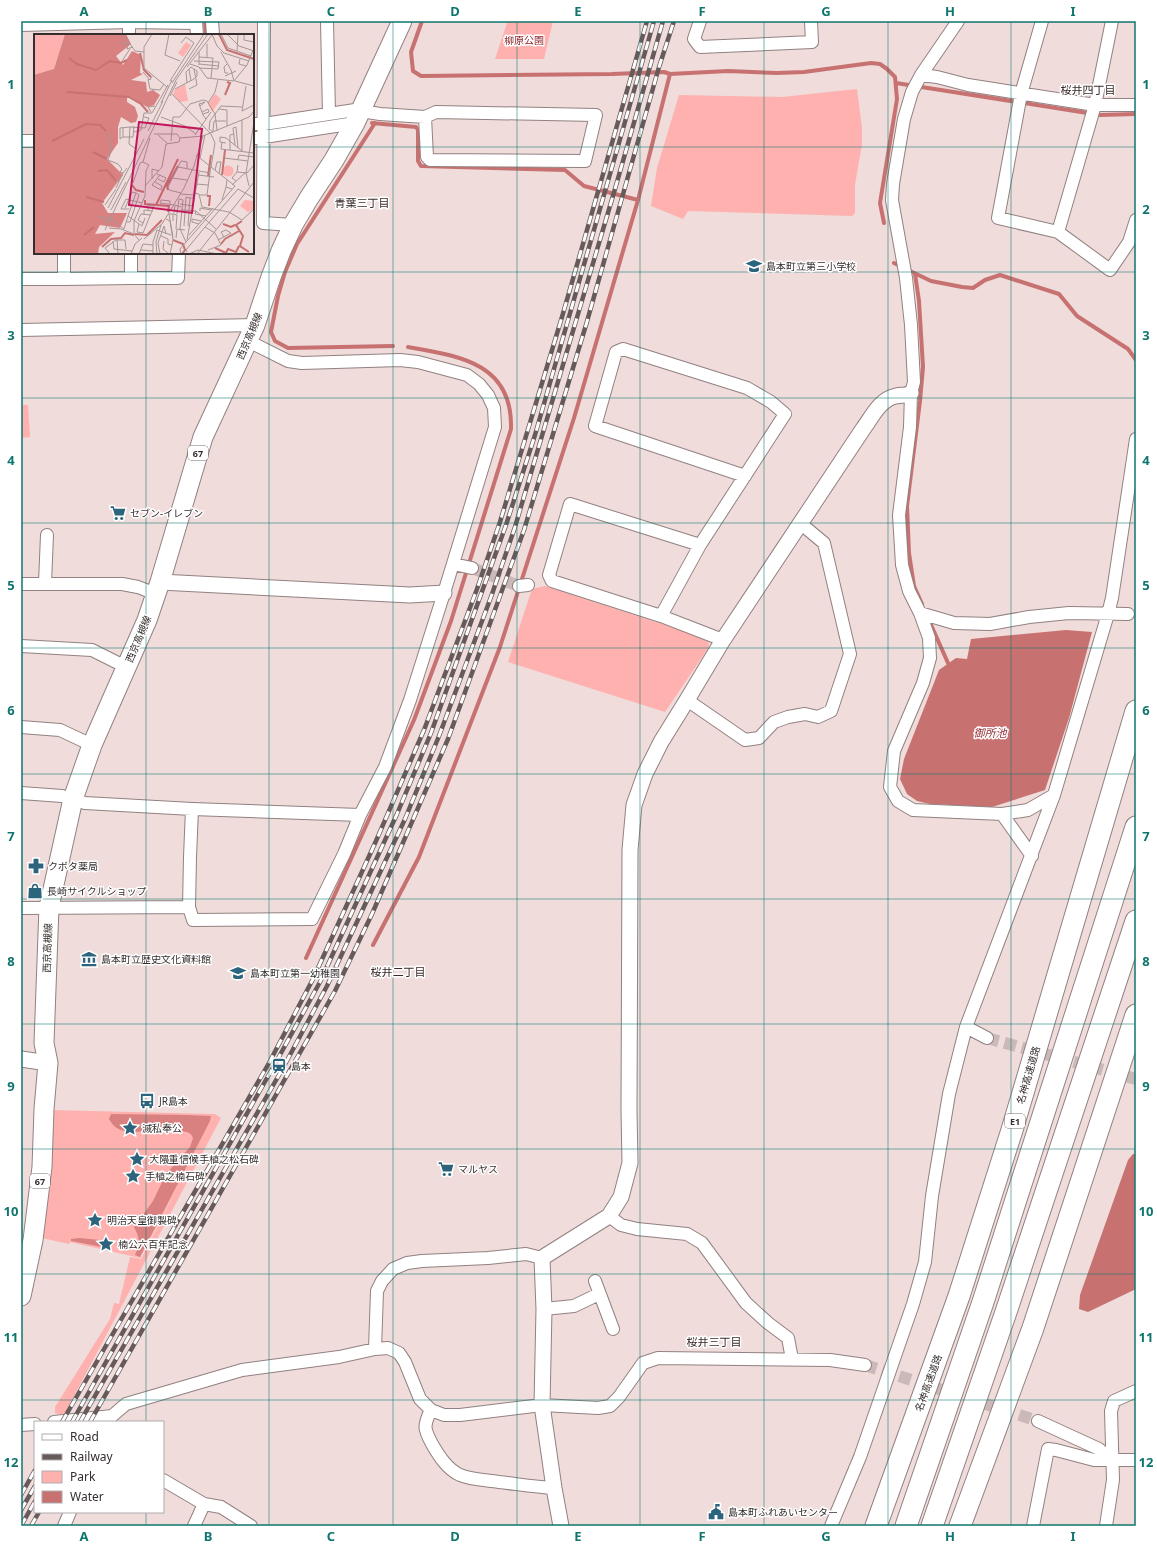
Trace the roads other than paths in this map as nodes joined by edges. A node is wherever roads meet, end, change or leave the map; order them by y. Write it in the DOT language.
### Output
graph roads {
  1 [pos="212,21"];
  2 [pos="264,21"];
  3 [pos="327,21"];
  4 [pos="402,21"];
  5 [pos="700,21"];
  6 [pos="811,21"];
  7 [pos="958,21"];
  8 [pos="1042,21"];
  9 [pos="1112,21"];
  10 [pos="129,22"];
  11 [pos="196,22"];
  12 [pos="21,25"];
  13 [pos="64,27"];
  14 [pos="129,34"];
  15 [pos="197,34"];
  16 [pos="213,34"];
  17 [pos="917,82"];
  18 [pos="1020,99"];
  19 [pos="1136,105"];
  20 [pos="1094,111"];
  21 [pos="329,114"];
  22 [pos="425,116"];
  23 [pos="358,117"];
  24 [pos="260,131"];
  25 [pos="21,141"];
  26 [pos="34,141"];
  27 [pos="1136,220"];
  28 [pos="258,223"];
  29 [pos="293,225"];
  30 [pos="1058,232"];
  31 [pos="64,254"];
  32 [pos="131,254"];
  33 [pos="179,254"];
  34 [pos="131,278"];
  35 [pos="21,279"];
  36 [pos="64,279"];
  37 [pos="21,330"];
  38 [pos="251,333"];
  39 [pos="911,392"];
  40 [pos="1136,439"];
  41 [pos="746,476"];
  42 [pos="800,524"];
  43 [pos="47,535"];
  44 [pos="700,545"];
  45 [pos="453,564"];
  46 [pos="472,568"];
  47 [pos="45,583"];
  48 [pos="21,584"];
  49 [pos="158,588"];
  50 [pos="444,593"];
  51 [pos="1109,610"];
  52 [pos="925,614"];
  53 [pos="1128,614"];
  54 [pos="661,616"];
  55 [pos="723,640"];
  56 [pos="21,646"];
  57 [pos="126,667"];
  58 [pos="687,700"];
  59 [pos="1136,711"];
  60 [pos="21,727"];
  61 [pos="92,745"];
  62 [pos="21,793"];
  63 [pos="1054,795"];
  64 [pos="73,799"];
  65 [pos="192,809"];
  66 [pos="1002,814"];
  67 [pos="360,816"];
  68 [pos="1136,827"];
  69 [pos="1032,856"];
  70 [pos="189,907"];
  71 [pos="21,908"];
  72 [pos="49,908"];
  73 [pos="1136,921"];
  74 [pos="1136,1015"];
  75 [pos="966,1027"];
  76 [pos="987,1038"];
  77 [pos="21,1059"];
  78 [pos="48,1063"];
  79 [pos="609,1216"];
  80 [pos="542,1258"];
  81 [pos="595,1282"];
  82 [pos="600,1294"];
  83 [pos="21,1296"];
  84 [pos="544,1309"];
  85 [pos="613,1329"];
  86 [pos="375,1349"];
  87 [pos="792,1359"];
  88 [pos="865,1365"];
  89 [pos="1136,1391"];
  90 [pos="542,1405"];
  91 [pos="431,1410"];
  92 [pos="111,1419"];
  93 [pos="73,1421"];
  94 [pos="1038,1421"];
  95 [pos="21,1424"];
  96 [pos="34,1424"];
  97 [pos="1136,1460"];
  98 [pos="1113,1461"];
  99 [pos="164,1481"];
  100 [pos="554,1488"];
  101 [pos="204,1504"];
  102 [pos="70,1513"];
  103 [pos="64,1526"];
  104 [pos="194,1526"];
  105 [pos="251,1526"];
  106 [pos="561,1526"];
  107 [pos="831,1526"];
  108 [pos="876,1526"];
  109 [pos="906,1526"];
  110 [pos="932,1526"];
  111 [pos="960,1526"];
  112 [pos="1033,1526"];
  113 [pos="1106,1526"];
  1 -- 16 [label="street"];
  2 -- 24 [label="street"];
  3 -- 21 [label="street"];
  4 -- 23 [label="main road, 西京高槻線 / 67"];
  5 -- 6 [label="street"];
  7 -- 17 [label="street"];
  8 -- 18 [label="street"];
  9 -- 20 [label="street"];
  10 -- 11 [label="street"];
  10 -- 13 [label="street"];
  10 -- 14 [label="street"];
  11 -- 15 [label="street"];
  12 -- 13 [label="street"];
  17 -- 18 [label="street"];
  17 -- 39 [label="street"];
  18 -- 20 [label="street"];
  18 -- 30 [label="street"];
  19 -- 20 [label="street"];
  20 -- 30 [label="street"];
  21 -- 23 [label="street"];
  21 -- 24 [label="street"];
  22 -- 22 [label="street"];
  22 -- 23 [label="street"];
  23 -- 24 [label="street"];
  23 -- 29 [label="main road, 西京高槻線 / 67"];
  24 -- 28 [label="street"];
  25 -- 26 [label="street"];
  27 -- 30 [label="street"];
  28 -- 29 [label="street"];
  29 -- 38 [label="main road, 西京高槻線 / 67"];
  31 -- 36 [label="street"];
  32 -- 34 [label="street"];
  33 -- 34 [label="street"];
  34 -- 36 [label="street"];
  35 -- 36 [label="street"];
  37 -- 38 [label="street"];
  38 -- 45 [label="street"];
  38 -- 49 [label="main road, 西京高槻線 / 67"];
  39 -- 42 [label="street"];
  39 -- 52 [label="street"];
  40 -- 51 [label="street"];
  41 -- 41 [label="street"];
  41 -- 44 [label="street"];
  42 -- 55 [label="street"];
  42 -- 58 [label="street"];
  43 -- 47 [label="street"];
  44 -- 54 [label="street"];
  44 -- 54 [label="street"];
  45 -- 46 [label="street"];
  45 -- 50 [label="street"];
  47 -- 48 [label="street"];
  47 -- 49 [label="street"];
  49 -- 50 [label="street"];
  49 -- 57 [label="main road, 西京高槻線 / 67"];
  50 -- 67 [label="street"];
  51 -- 52 [label="street"];
  51 -- 53 [label="street"];
  51 -- 63 [label="street"];
  52 -- 66 [label="street"];
  54 -- 55 [label="street"];
  55 -- 58 [label="street"];
  56 -- 57 [label="street"];
  57 -- 61 [label="main road, 西京高槻線 / 67"];
  58 -- 79 [label="street"];
  59 -- 108 [label="highway, 名神高速道路 / E1"];
  60 -- 61 [label="street"];
  61 -- 64 [label="main road, 西京高槻線 / 67"];
  62 -- 64 [label="street"];
  63 -- 66 [label="street"];
  63 -- 69 [label="street"];
  64 -- 65 [label="street"];
  64 -- 72 [label="main road, 西京高槻線 / 67"];
  65 -- 67 [label="street"];
  65 -- 70 [label="street"];
  66 -- 69 [label="street"];
  67 -- 70 [label="street"];
  68 -- 109 [label="highway, E1"];
  69 -- 75 [label="street"];
  70 -- 72 [label="street"];
  71 -- 72 [label="street"];
  72 -- 78 [label="main road, 西京高槻線 / 67"];
  73 -- 110 [label="highway"];
  74 -- 111 [label="highway"];
  75 -- 76 [label="street"];
  75 -- 107 [label="street"];
  77 -- 78 [label="street"];
  78 -- 83 [label="main road, 西京高槻線 / 67"];
  79 -- 80 [label="street"];
  79 -- 87 [label="street"];
  80 -- 84 [label="street"];
  80 -- 86 [label="street"];
  81 -- 82 [label="street"];
  82 -- 84 [label="street"];
  82 -- 85 [label="street"];
  84 -- 90 [label="street"];
  86 -- 91 [label="street"];
  86 -- 92 [label="street"];
  87 -- 88 [label="street"];
  87 -- 90 [label="street"];
  89 -- 98 [label="street"];
  90 -- 91 [label="street"];
  90 -- 100 [label="street"];
  91 -- 100 [label="street"];
  92 -- 93 [label="street"];
  94 -- 98 [label="street"];
  95 -- 96 [label="street"];
  97 -- 98 [label="street"];
  98 -- 112 [label="street"];
  98 -- 113 [label="street"];
  99 -- 101 [label="street"];
  100 -- 106 [label="street"];
  101 -- 104 [label="street"];
  101 -- 105 [label="street"];
  102 -- 103 [label="street"];
}
